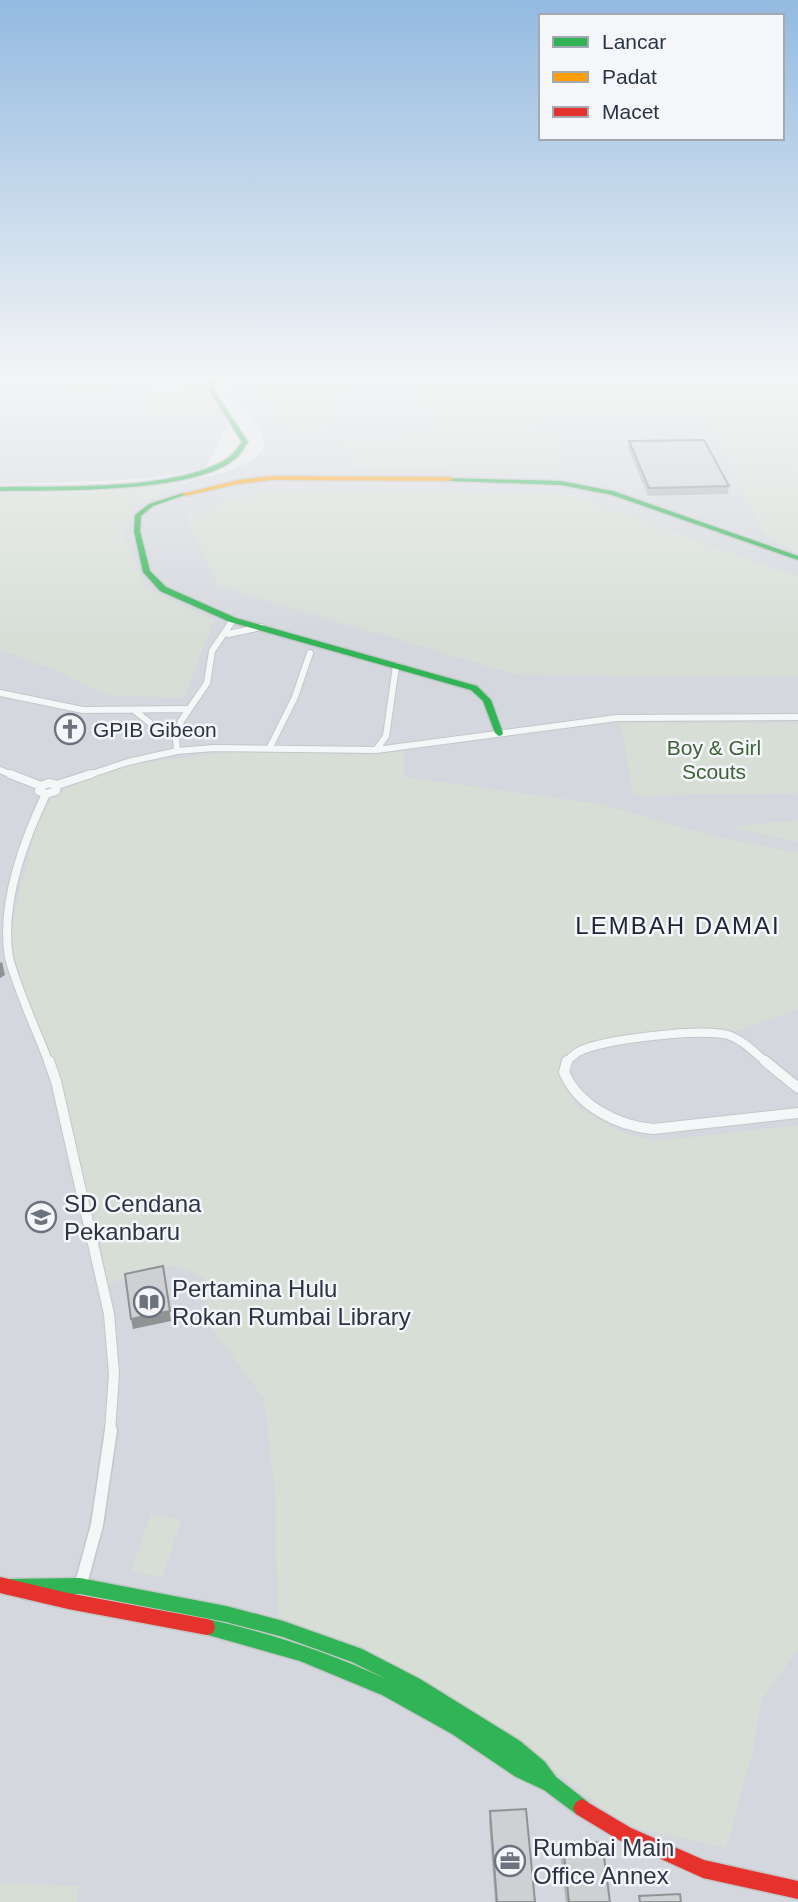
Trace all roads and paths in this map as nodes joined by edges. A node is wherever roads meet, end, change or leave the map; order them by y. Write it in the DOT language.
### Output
graph roads {
  1 [pos="224,464"];
  2 [pos="0,489"];
  3 [pos="798,558"];
  4 [pos="233,620"];
  5 [pos="261,627"];
  6 [pos="228,634"];
  7 [pos="305,640"];
  8 [pos="328,646"];
  9 [pos="310,653"];
  10 [pos="396,666"];
  11 [pos="0,693"];
  12 [pos="186,709"];
  13 [pos="134,710"];
  14 [pos="798,717"];
  15 [pos="499,733"];
  16 [pos="176,737"];
  17 [pos="270,747"];
  18 [pos="376,750"];
  19 [pos="177,751"];
  20 [pos="0,770"];
  21 [pos="43,790"];
  22 [pos="8,897"];
  23 [pos="0,907"];
  24 [pos="798,1088"];
  25 [pos="798,1113"];
  26 [pos="4,1586"];
  27 [pos="80,1586"];
  28 [pos="75,1603"];
  29 [pos="550,1783"];
  30 [pos="798,1891"];
  1 -- 2 [label="street"];
  3 -- 4 [label="street"];
  4 -- 5 [label="street"];
  4 -- 6 [label="street"];
  5 -- 6 [label="street"];
  5 -- 7 [label="street"];
  6 -- 12 [label="street"];
  7 -- 8 [label="street"];
  7 -- 9 [label="street"];
  8 -- 9 [label="street"];
  8 -- 10 [label="street"];
  9 -- 17 [label="street"];
  10 -- 15 [label="street"];
  10 -- 18 [label="street"];
  11 -- 13 [label="street"];
  12 -- 13 [label="street"];
  12 -- 16 [label="street"];
  13 -- 16 [label="street"];
  14 -- 15 [label="street"];
  15 -- 18 [label="street"];
  16 -- 19 [label="street"];
  17 -- 18 [label="street"];
  17 -- 19 [label="street"];
  19 -- 21 [label="street"];
  20 -- 21 [label="street"];
  21 -- 22 [label="street"];
  22 -- 23 [label="street"];
  22 -- 27 [label="street"];
  24 -- 25 [label="street"];
  26 -- 27 [label="street"];
  26 -- 28 [label="street"];
  27 -- 28 [label="street"];
  27 -- 29 [label="street"];
  28 -- 29 [label="street"];
  29 -- 30 [label="street"];
}
